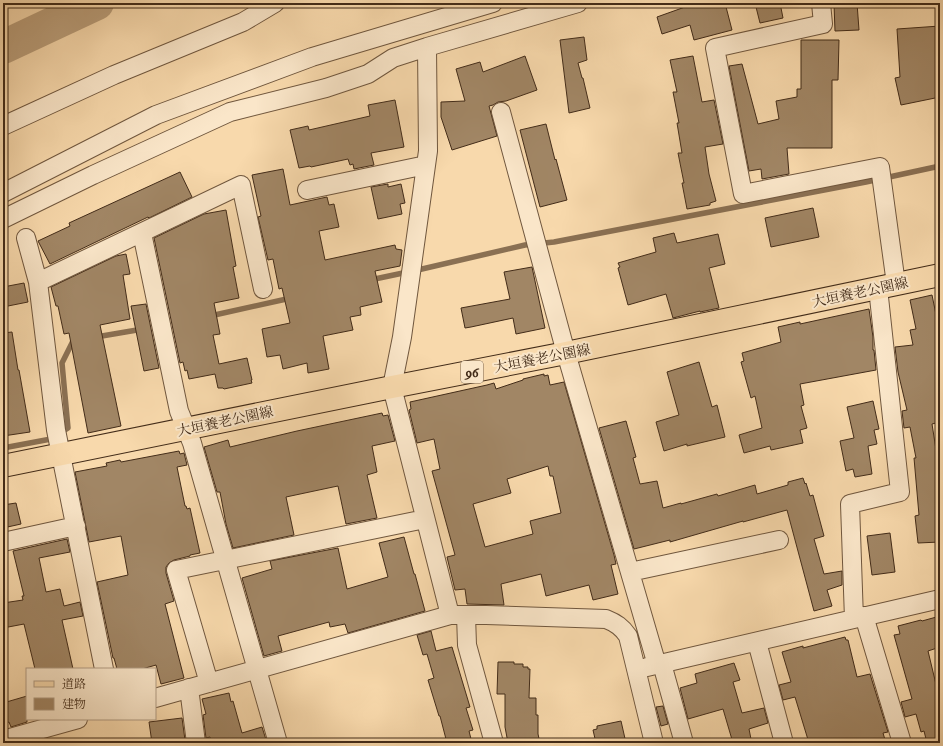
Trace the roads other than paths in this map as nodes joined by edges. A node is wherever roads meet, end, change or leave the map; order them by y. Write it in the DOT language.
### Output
graph roads {
  1 [pos="275,3"];
  2 [pos="493,3"];
  3 [pos="578,3"];
  4 [pos="821,3"];
  5 [pos="427,47"];
  6 [pos="502,112"];
  7 [pos="3,126"];
  8 [pos="426,165"];
  9 [pos="307,190"];
  10 [pos="3,193"];
  11 [pos="3,219"];
  12 [pos="142,232"];
  13 [pos="26,238"];
  14 [pos="940,275"];
  15 [pos="38,282"];
  16 [pos="887,286"];
  17 [pos="263,290"];
  18 [pos="566,353"];
  19 [pos="392,387"];
  20 [pos="186,429"];
  21 [pos="62,454"];
  22 [pos="3,466"];
  23 [pos="425,519"];
  24 [pos="76,526"];
  25 [pos="779,540"];
  26 [pos="3,542"];
  27 [pos="226,560"];
  28 [pos="630,572"];
  29 [pos="940,599"];
  30 [pos="458,615"];
  31 [pos="859,618"];
  32 [pos="756,642"];
  33 [pos="660,664"];
  34 [pos="104,668"];
  35 [pos="256,669"];
  36 [pos="636,670"];
  37 [pos="209,683"];
  38 [pos="189,688"];
  39 [pos="156,698"];
  40 [pos="74,720"];
  41 [pos="3,740"];
  42 [pos="196,743"];
  43 [pos="278,743"];
  44 [pos="494,743"];
  45 [pos="654,743"];
  46 [pos="684,743"];
  47 [pos="784,743"];
  48 [pos="902,743"];
  1 -- 7 [label="street"];
  2 -- 10 [label="street"];
  3 -- 5 [label="street"];
  4 -- 16 [label="street"];
  5 -- 8 [label="street"];
  5 -- 11 [label="street"];
  6 -- 18 [label="street"];
  8 -- 9 [label="street"];
  8 -- 19 [label="street"];
  12 -- 15 [label="street"];
  12 -- 17 [label="street"];
  12 -- 20 [label="street"];
  13 -- 15 [label="street"];
  14 -- 16 [label="main road, 大垣養老公園線 / 96"];
  15 -- 21 [label="street"];
  16 -- 18 [label="main road, 大垣養老公園線 / 96"];
  16 -- 31 [label="street"];
  18 -- 19 [label="main road, 大垣養老公園線 / 96"];
  18 -- 28 [label="street"];
  19 -- 20 [label="main road, 大垣養老公園線 / 96"];
  19 -- 23 [label="street"];
  20 -- 21 [label="main road, 大垣養老公園線 / 96"];
  20 -- 27 [label="street"];
  21 -- 22 [label="main road, 大垣養老公園線 / 96"];
  21 -- 24 [label="street"];
  23 -- 27 [label="street"];
  23 -- 30 [label="street"];
  24 -- 26 [label="street"];
  24 -- 34 [label="street"];
  25 -- 28 [label="street"];
  27 -- 35 [label="street"];
  27 -- 37 [label="street"];
  28 -- 33 [label="street"];
  29 -- 31 [label="street"];
  30 -- 35 [label="street"];
  30 -- 36 [label="street"];
  30 -- 44 [label="street"];
  31 -- 32 [label="street"];
  31 -- 48 [label="street"];
  32 -- 33 [label="street"];
  32 -- 47 [label="street"];
  33 -- 36 [label="street"];
  33 -- 46 [label="street"];
  35 -- 37 [label="street"];
  35 -- 43 [label="street"];
  36 -- 45 [label="street"];
  37 -- 38 [label="street"];
  38 -- 39 [label="street"];
  38 -- 42 [label="street"];
  40 -- 41 [label="street"];
}
